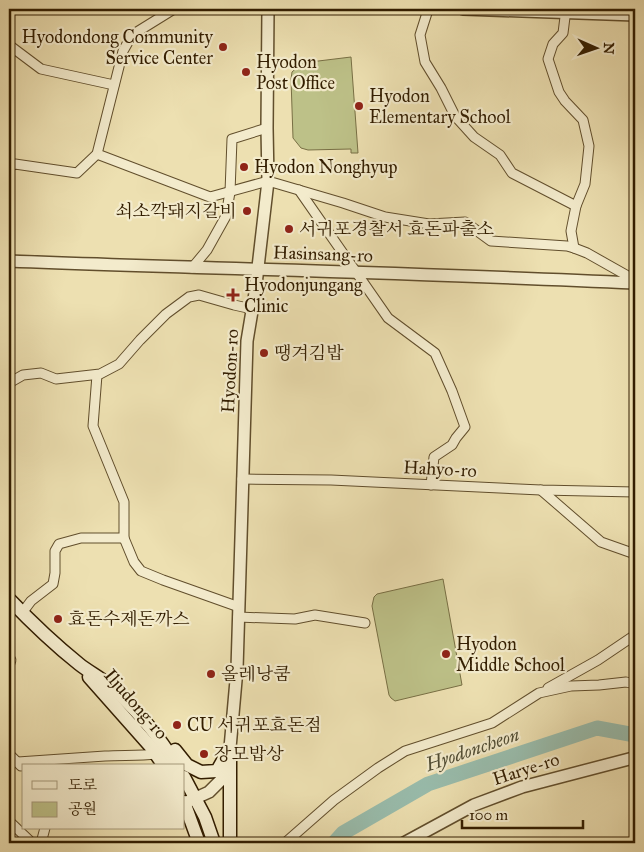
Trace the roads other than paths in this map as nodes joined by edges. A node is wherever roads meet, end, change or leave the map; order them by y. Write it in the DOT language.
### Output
graph roads {
  1 [pos="174,9"];
  2 [pos="268,9"];
  3 [pos="427,9"];
  4 [pos="463,9"];
  5 [pos="566,11"];
  6 [pos="635,15"];
  7 [pos="9,45"];
  8 [pos="114,85"];
  9 [pos="267,128"];
  10 [pos="97,154"];
  11 [pos="9,167"];
  12 [pos="268,182"];
  13 [pos="299,190"];
  14 [pos="230,192"];
  15 [pos="576,206"];
  16 [pos="574,248"];
  17 [pos="9,261"];
  18 [pos="192,268"];
  19 [pos="257,269"];
  20 [pos="356,273"];
  21 [pos="631,282"];
  22 [pos="252,309"];
  23 [pos="97,374"];
  24 [pos="9,383"];
  25 [pos="242,479"];
  26 [pos="431,485"];
  27 [pos="541,490"];
  28 [pos="635,492"];
  29 [pos="124,538"];
  30 [pos="635,554"];
  31 [pos="14,607"];
  32 [pos="238,612"];
  33 [pos="365,623"];
  34 [pos="635,635"];
  35 [pos="9,657"];
  36 [pos="80,665"];
  37 [pos="9,666"];
  38 [pos="635,684"];
  39 [pos="110,686"];
  40 [pos="539,693"];
  41 [pos="230,748"];
  42 [pos="9,754"];
  43 [pos="156,754"];
  44 [pos="635,761"];
  45 [pos="27,764"];
  46 [pos="163,764"];
  47 [pos="176,764"];
  48 [pos="21,765"];
  49 [pos="185,783"];
  50 [pos="188,801"];
  51 [pos="9,821"];
  52 [pos="45,830"];
  53 [pos="32,843"];
  54 [pos="42,843"];
  55 [pos="199,843"];
  56 [pos="214,843"];
  57 [pos="230,843"];
  58 [pos="285,843"];
  59 [pos="404,843"];
  1 -- 8 [label="street"];
  2 -- 9 [label="street, Hyodon-ro"];
  3 -- 15 [label="street"];
  4 -- 5 [label="street"];
  5 -- 6 [label="street"];
  5 -- 15 [label="street"];
  7 -- 8 [label="street"];
  8 -- 10 [label="street"];
  9 -- 12 [label="street, Hyodon-ro"];
  9 -- 14 [label="street"];
  10 -- 11 [label="street"];
  10 -- 14 [label="street"];
  12 -- 13 [label="street"];
  12 -- 14 [label="street"];
  12 -- 19 [label="street, Hyodon-ro"];
  13 -- 16 [label="street"];
  13 -- 20 [label="street"];
  14 -- 18 [label="street"];
  15 -- 16 [label="street"];
  16 -- 21 [label="street"];
  17 -- 18 [label="street, Hasinsang-ro"];
  18 -- 19 [label="street, Hasinsang-ro"];
  19 -- 20 [label="street, Hasinsang-ro"];
  19 -- 22 [label="street, Hyodon-ro"];
  20 -- 21 [label="street, Hasinsang-ro"];
  20 -- 26 [label="street"];
  22 -- 23 [label="street"];
  22 -- 25 [label="street, Hyodon-ro"];
  23 -- 24 [label="street"];
  23 -- 29 [label="street"];
  25 -- 26 [label="street, Hahyo-ro"];
  25 -- 32 [label="street, Hyodon-ro"];
  26 -- 27 [label="street, Hahyo-ro"];
  27 -- 28 [label="street, Hahyo-ro"];
  27 -- 30 [label="street"];
  29 -- 31 [label="street"];
  29 -- 32 [label="street"];
  31 -- 36 [label="main road, Iljudong-ro"];
  32 -- 33 [label="street"];
  32 -- 41 [label="street, Hyodon-ro"];
  34 -- 40 [label="street"];
  35 -- 37 [label="street"];
  36 -- 39 [label="main road, Iljudong-ro"];
  36 -- 43 [label="main road, Iljudong-ro"];
  38 -- 40 [label="street"];
  39 -- 41 [label="main road"];
  39 -- 47 [label="main road, Iljudong-ro"];
  40 -- 58 [label="street"];
  41 -- 50 [label="street, Hyodon-ro"];
  41 -- 57 [label="main road"];
  42 -- 48 [label="street"];
  43 -- 45 [label="street"];
  43 -- 46 [label="main road, Iljudong-ro"];
  44 -- 59 [label="street, Harye-ro"];
  49 -- 50 [label="main road"];
  50 -- 55 [label="main road"];
  50 -- 56 [label="main road"];
  51 -- 53 [label="street"];
  52 -- 54 [label="street"];
}
